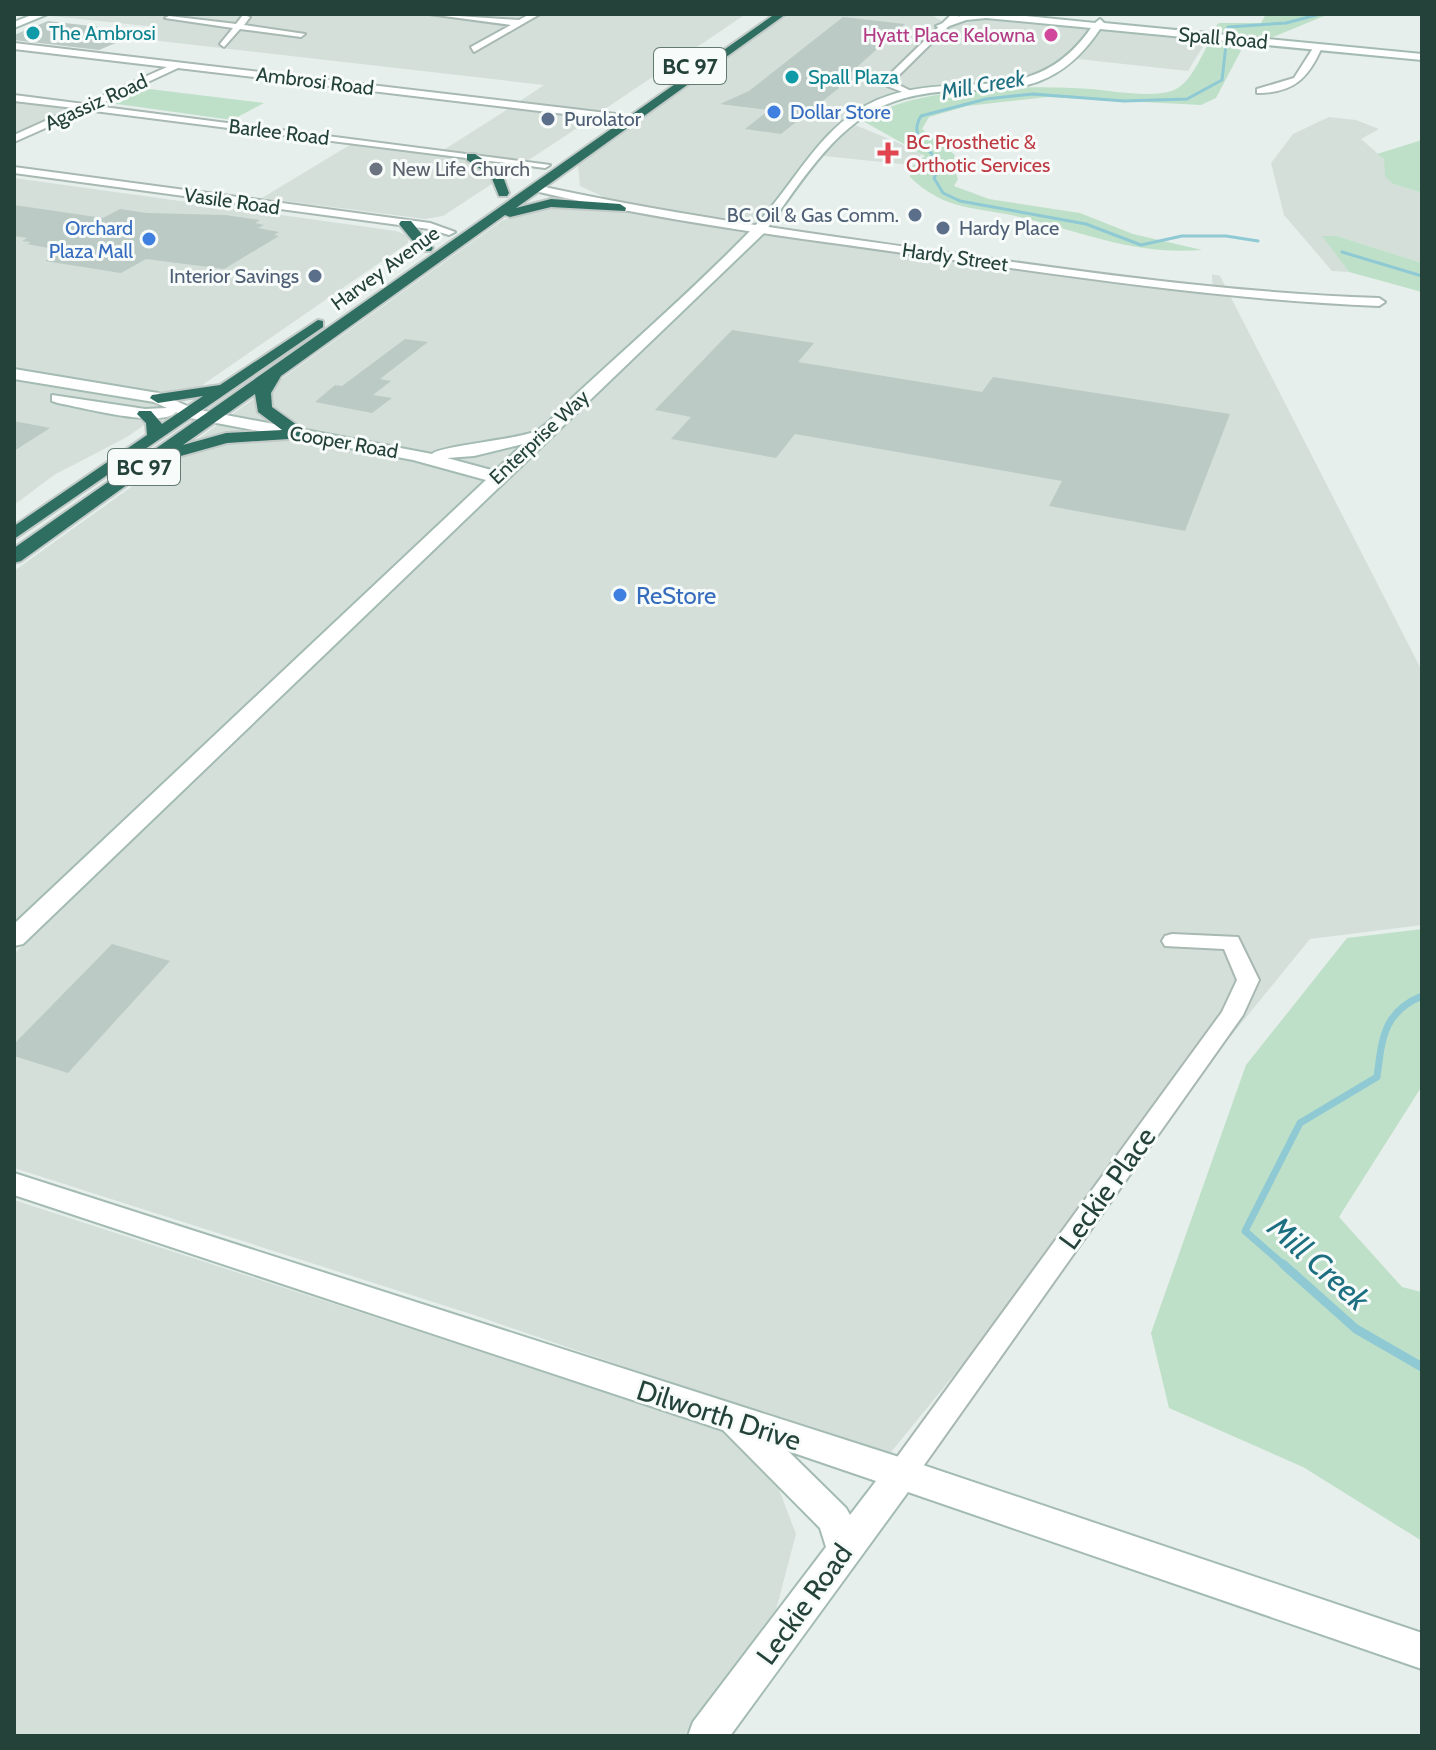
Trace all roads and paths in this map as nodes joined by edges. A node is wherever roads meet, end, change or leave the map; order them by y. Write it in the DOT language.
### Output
graph roads {
  1 [pos="27,14"];
  2 [pos="43,14"];
  3 [pos="249,14"];
  4 [pos="433,14"];
  5 [pos="536,14"];
  6 [pos="764,14"];
  7 [pos="781,14"];
  8 [pos="935,14"];
  9 [pos="957,14"];
  10 [pos="975,14"];
  11 [pos="1017,14"];
  12 [pos="987,15"];
  13 [pos="169,18"];
  14 [pos="14,19"];
  15 [pos="519,23"];
  16 [pos="944,24"];
  17 [pos="1099,24"];
  18 [pos="14,25"];
  19 [pos="238,25"];
  20 [pos="301,34"];
  21 [pos="1238,38"];
  22 [pos="224,44"];
  23 [pos="14,46"];
  24 [pos="1318,47"];
  25 [pos="474,49"];
  26 [pos="1422,54"];
  27 [pos="178,65"];
  28 [pos="1260,91"];
  29 [pos="910,94"];
  30 [pos="14,98"];
  31 [pos="85,107"];
  32 [pos="616,124"];
  33 [pos="14,139"];
  34 [pos="471,157"];
  35 [pos="570,164"];
  36 [pos="540,168"];
  37 [pos="14,170"];
  38 [pos="535,188"];
  39 [pos="503,193"];
  40 [pos="620,208"];
  41 [pos="493,219"];
  42 [pos="406,224"];
  43 [pos="759,230"];
  44 [pos="449,232"];
  45 [pos="426,248"];
  46 [pos="443,254"];
  47 [pos="1379,302"];
  48 [pos="14,374"];
  49 [pos="273,375"];
  50 [pos="228,387"];
  51 [pos="14,389"];
  52 [pos="158,398"];
  53 [pos="190,413"];
  54 [pos="145,414"];
  55 [pos="213,418"];
  56 [pos="298,434"];
  57 [pos="155,436"];
  58 [pos="540,436"];
  59 [pos="415,455"];
  60 [pos="135,473"];
  61 [pos="496,477"];
  62 [pos="14,534"];
  63 [pos="14,557"];
  64 [pos="14,938"];
  65 [pos="1172,941"];
  66 [pos="14,1184"];
  67 [pos="735,1421"];
  68 [pos="902,1473"];
  69 [pos="844,1549"];
  70 [pos="1422,1651"];
  71 [pos="707,1736"];
  1 -- 14 [label="main road"];
  2 -- 18 [label="main road"];
  3 -- 19 [label="street"];
  4 -- 15 [label="street"];
  5 -- 15 [label="street"];
  6 -- 32 [label="highway, Harvey Avenue / BC 97"];
  7 -- 32 [label="highway, Harvey Avenue / BC 97"];
  8 -- 16 [label="main road"];
  9 -- 16 [label="street"];
  10 -- 12 [label="main road, Spall Road"];
  11 -- 17 [label="main road, Spall Road"];
  12 -- 16 [label="main road"];
  12 -- 17 [label="main road, Spall Road"];
  13 -- 19 [label="street"];
  15 -- 25 [label="street"];
  16 -- 29 [label="street"];
  17 -- 21 [label="main road, Spall Road"];
  17 -- 29 [label="main road, Enterprise Way"];
  19 -- 20 [label="street"];
  19 -- 22 [label="street"];
  21 -- 24 [label="main road, Spall Road"];
  21 -- 26 [label="main road, Spall Road"];
  23 -- 27 [label="street, Ambrosi Road"];
  24 -- 26 [label="main road, Spall Road"];
  24 -- 28 [label="street"];
  27 -- 31 [label="street, Agassiz Road"];
  27 -- 32 [label="street, Ambrosi Road"];
  29 -- 43 [label="main road, Enterprise Way"];
  30 -- 31 [label="street, Barlee Road"];
  31 -- 33 [label="street, Agassiz Road"];
  31 -- 34 [label="street, Barlee Road"];
  32 -- 35 [label="highway, Harvey Avenue / BC 97"];
  32 -- 36 [label="highway, Harvey Avenue / BC 97"];
  34 -- 36 [label="street, Barlee Road"];
  34 -- 39 [label="highway"];
  35 -- 38 [label="highway, Harvey Avenue / BC 97"];
  35 -- 40 [label="highway"];
  36 -- 38 [label="highway"];
  36 -- 39 [label="highway, Harvey Avenue / BC 97"];
  37 -- 42 [label="street, Vasile Road"];
  38 -- 40 [label="street, Hardy Street"];
  38 -- 41 [label="highway, Harvey Avenue / BC 97"];
  39 -- 44 [label="highway, Harvey Avenue / BC 97"];
  40 -- 41 [label="highway"];
  40 -- 43 [label="street, Hardy Street"];
  41 -- 46 [label="highway, Harvey Avenue / BC 97"];
  42 -- 44 [label="street, Vasile Road"];
  42 -- 45 [label="highway"];
  43 -- 47 [label="street, Hardy Street"];
  43 -- 58 [label="main road, Enterprise Way"];
  44 -- 45 [label="highway, Harvey Avenue / BC 97"];
  44 -- 46 [label="highway"];
  45 -- 50 [label="highway, Harvey Avenue / BC 97"];
  46 -- 49 [label="highway, Harvey Avenue / BC 97"];
  48 -- 52 [label="main road, Cooper Road"];
  49 -- 55 [label="highway, Harvey Avenue / BC 97"];
  49 -- 56 [label="highway"];
  50 -- 52 [label="highway"];
  50 -- 53 [label="highway, Harvey Avenue / BC 97"];
  51 -- 54 [label="main road, Cooper Road"];
  52 -- 53 [label="main road, Cooper Road"];
  53 -- 54 [label="main road, Cooper Road"];
  53 -- 55 [label="main road, Cooper Road"];
  53 -- 57 [label="highway, Harvey Avenue / BC 97"];
  54 -- 57 [label="highway"];
  55 -- 56 [label="main road, Cooper Road"];
  55 -- 60 [label="highway, Harvey Avenue / BC 97"];
  56 -- 59 [label="main road, Cooper Road"];
  56 -- 60 [label="highway"];
  57 -- 62 [label="highway, Harvey Avenue / BC 97"];
  58 -- 59 [label="main road"];
  58 -- 61 [label="main road, Enterprise Way"];
  59 -- 61 [label="main road, Cooper Road"];
  60 -- 63 [label="highway, Harvey Avenue / BC 97"];
  61 -- 64 [label="main road, Enterprise Way"];
  65 -- 68 [label="street, Leckie Place"];
  66 -- 67 [label="main road, Dilworth Drive"];
  67 -- 68 [label="main road, Dilworth Drive"];
  67 -- 69 [label="main road"];
  68 -- 69 [label="main road, Leckie Road"];
  68 -- 70 [label="main road, Dilworth Drive"];
  69 -- 71 [label="main road, Leckie Road"];
}
